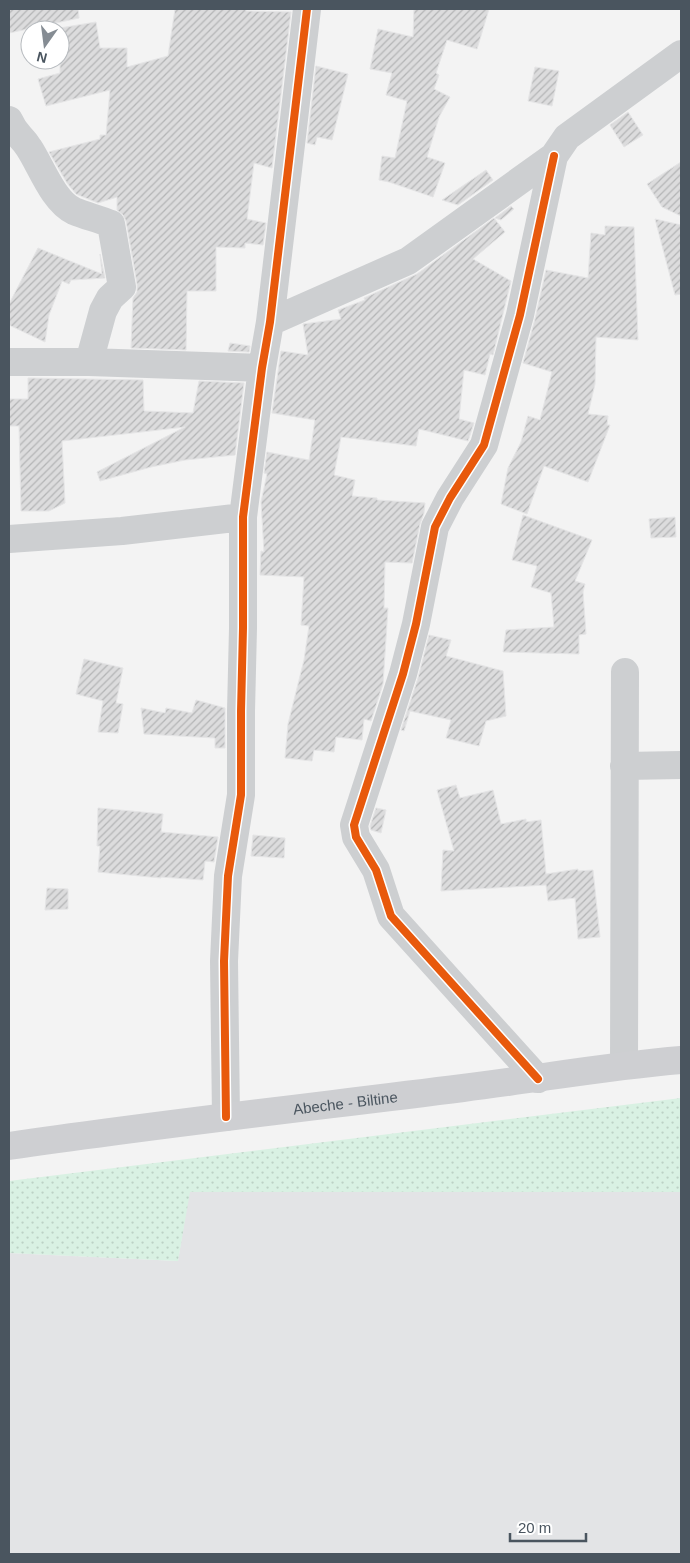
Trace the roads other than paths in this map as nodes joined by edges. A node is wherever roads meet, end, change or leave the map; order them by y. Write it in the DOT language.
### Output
graph roads {
  1 [pos="307,9"];
  2 [pos="681,54"];
  3 [pos="9,120"];
  4 [pos="554,156"];
  5 [pos="270,322"];
  6 [pos="9,362"];
  7 [pos="89,362"];
  8 [pos="262,368"];
  9 [pos="243,517"];
  10 [pos="9,539"];
  11 [pos="625,672"];
  12 [pos="681,765"];
  13 [pos="624,766"];
  14 [pos="681,1060"];
  15 [pos="624,1065"];
  16 [pos="538,1079"];
  17 [pos="226,1117"];
  18 [pos="9,1146"];
  1 -- 5 [label="street"];
  2 -- 4 [label="street"];
  3 -- 7 [label="street"];
  4 -- 5 [label="street"];
  4 -- 16 [label="street"];
  5 -- 8 [label="street"];
  6 -- 7 [label="street"];
  7 -- 8 [label="street"];
  8 -- 9 [label="street"];
  9 -- 10 [label="street"];
  9 -- 17 [label="street"];
  11 -- 13 [label="street"];
  12 -- 13 [label="street"];
  13 -- 15 [label="street"];
  14 -- 15 [label="main road, Abeche - Biltine"];
  15 -- 16 [label="main road, Abeche - Biltine"];
  16 -- 17 [label="main road, Abeche - Biltine"];
  17 -- 18 [label="main road, Abeche - Biltine"];
}
